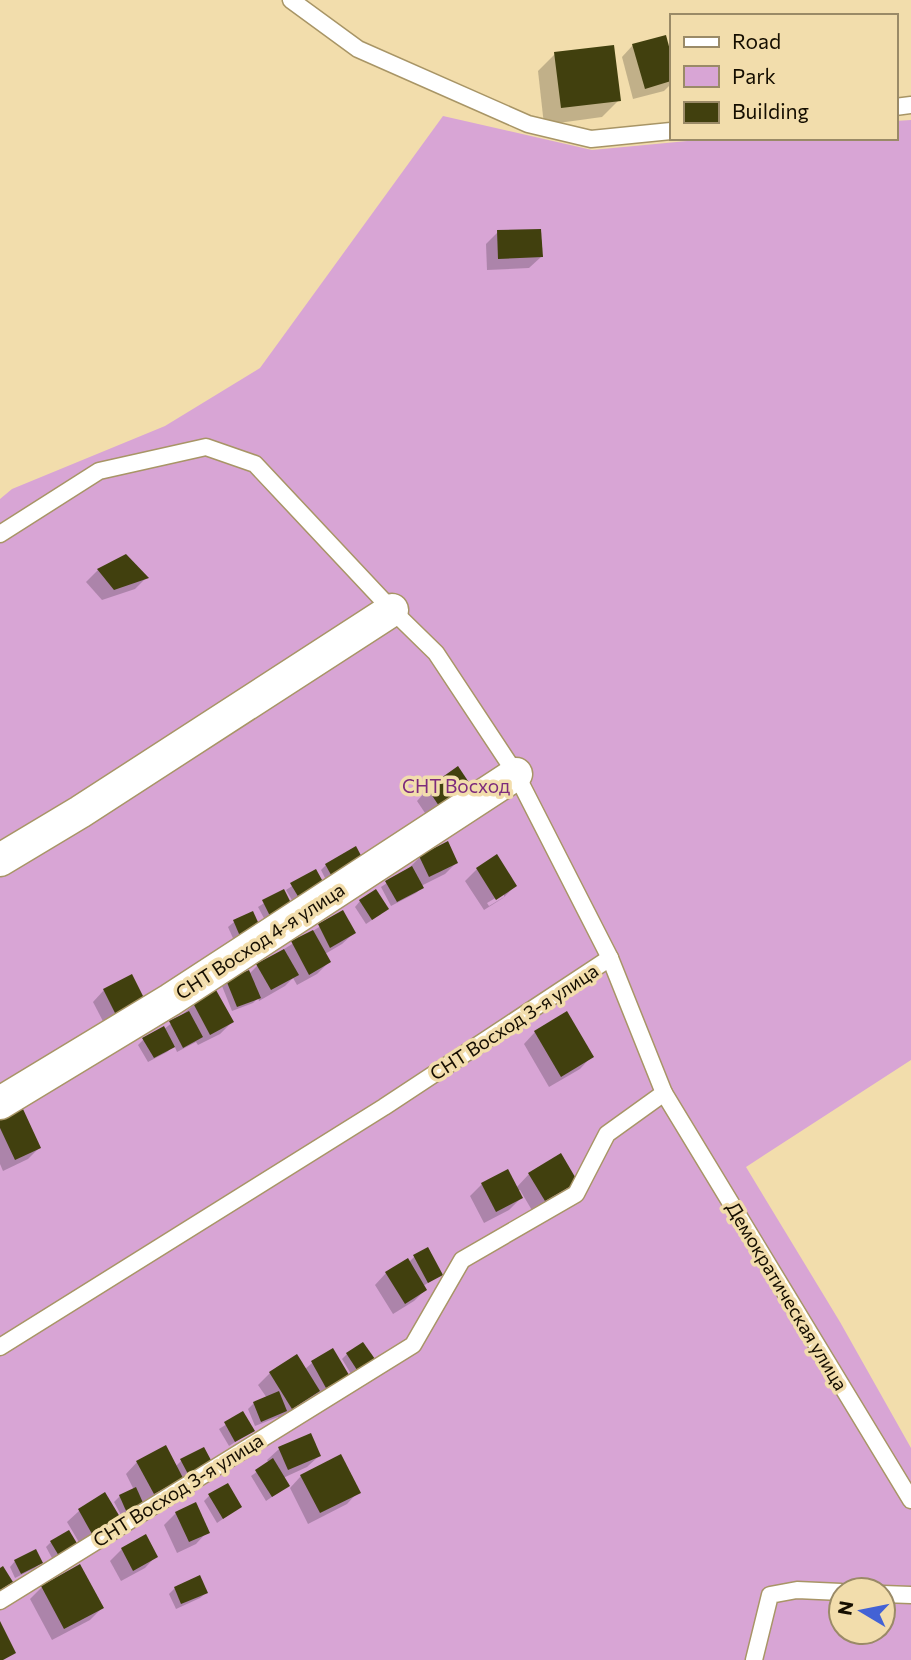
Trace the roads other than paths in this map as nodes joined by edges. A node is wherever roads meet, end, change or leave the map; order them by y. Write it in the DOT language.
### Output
graph roads {
  1 [pos="291,0"];
  2 [pos="670,131"];
  3 [pos="0,534"];
  4 [pos="392,610"];
  5 [pos="516,774"];
  6 [pos="0,860"];
  7 [pos="610,958"];
  8 [pos="664,1093"];
  9 [pos="0,1103"];
  10 [pos="0,1347"];
  11 [pos="911,1500"];
  12 [pos="827,1591"];
  13 [pos="0,1601"];
  14 [pos="754,1660"];
  1 -- 2 [label="lane"];
  3 -- 4 [label="lane"];
  4 -- 5 [label="lane"];
  4 -- 6 [label="street"];
  5 -- 7 [label="lane"];
  5 -- 9 [label="street, СНТ Восход 4-я улица"];
  7 -- 8 [label="lane, СНТ Восход 3-я улица"];
  7 -- 10 [label="lane, СНТ Восход 3-я улица"];
  8 -- 11 [label="lane, Демократическая улица"];
  8 -- 13 [label="lane, СНТ Восход 3-я улица"];
  12 -- 14 [label="lane"];
}
